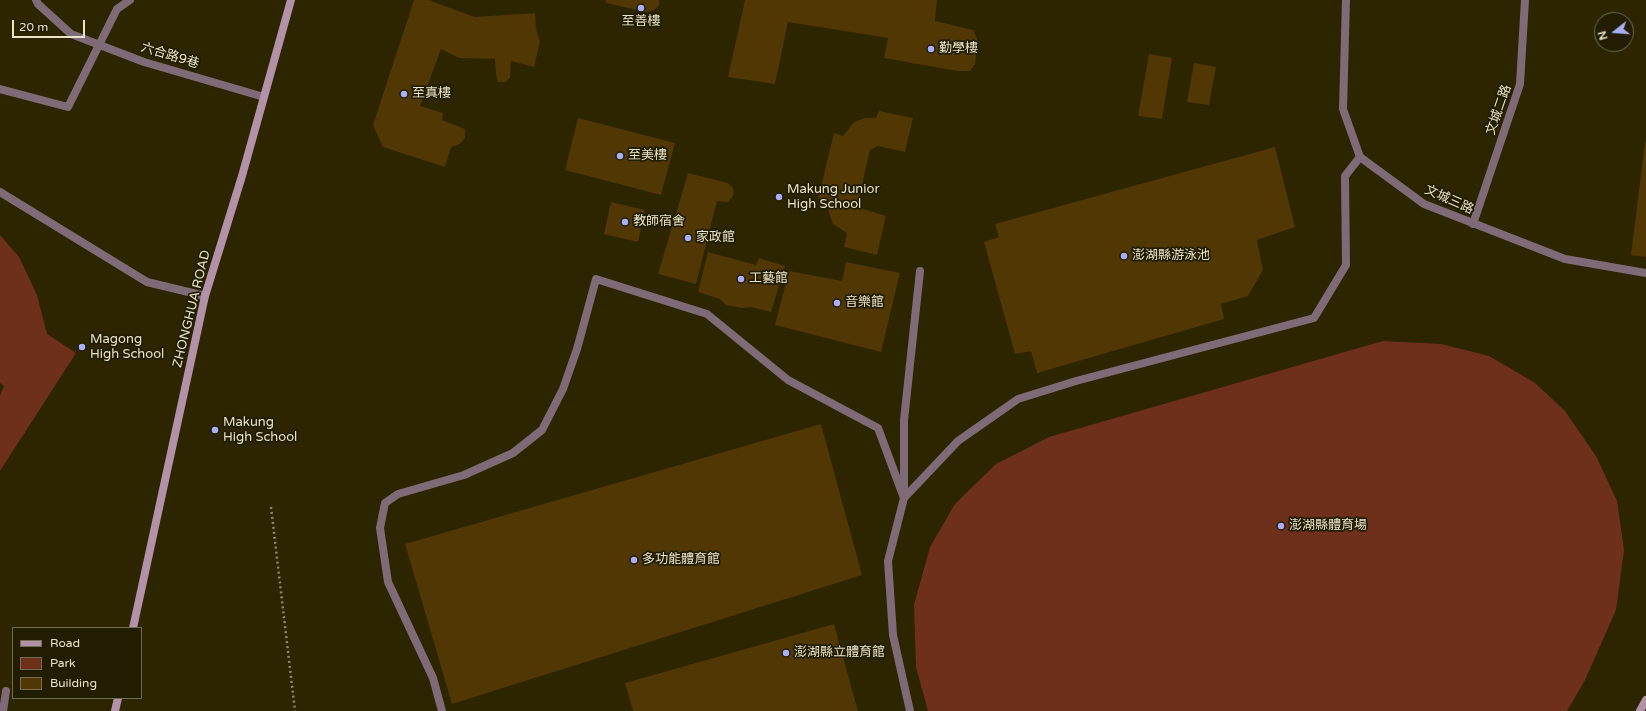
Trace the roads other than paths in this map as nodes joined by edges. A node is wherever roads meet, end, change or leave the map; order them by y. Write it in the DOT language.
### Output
graph roads {
  1 [pos="36,0"];
  2 [pos="130,0"];
  3 [pos="291,0"];
  4 [pos="1346,0"];
  5 [pos="1525,0"];
  6 [pos="99,45"];
  7 [pos="0,89"];
  8 [pos="264,97"];
  9 [pos="1360,157"];
  10 [pos="0,192"];
  11 [pos="1473,224"];
  12 [pos="920,271"];
  13 [pos="1646,273"];
  14 [pos="205,296"];
  15 [pos="904,498"];
  16 [pos="133,627"];
  17 [pos="6,691"];
  18 [pos="118,699"];
  19 [pos="1646,700"];
  20 [pos="3,711"];
  21 [pos="115,711"];
  22 [pos="442,711"];
  23 [pos="910,711"];
  24 [pos="1640,711"];
  1 -- 6 [label="street, 六合路9巷"];
  2 -- 6 [label="street"];
  3 -- 8 [label="main road, ZHONGHUA ROAD"];
  4 -- 9 [label="street"];
  5 -- 11 [label="street, 文城二路"];
  6 -- 7 [label="street"];
  6 -- 8 [label="street, 六合路9巷"];
  8 -- 14 [label="main road, ZHONGHUA ROAD"];
  9 -- 11 [label="street, 文城三路"];
  9 -- 15 [label="street"];
  10 -- 14 [label="street"];
  11 -- 13 [label="street, 文城三路"];
  12 -- 15 [label="street"];
  14 -- 16 [label="main road, ZHONGHUA ROAD"];
  15 -- 22 [label="street"];
  15 -- 23 [label="street"];
  17 -- 20 [label="street"];
  18 -- 21 [label="main road"];
  19 -- 24 [label="main road"];
}
